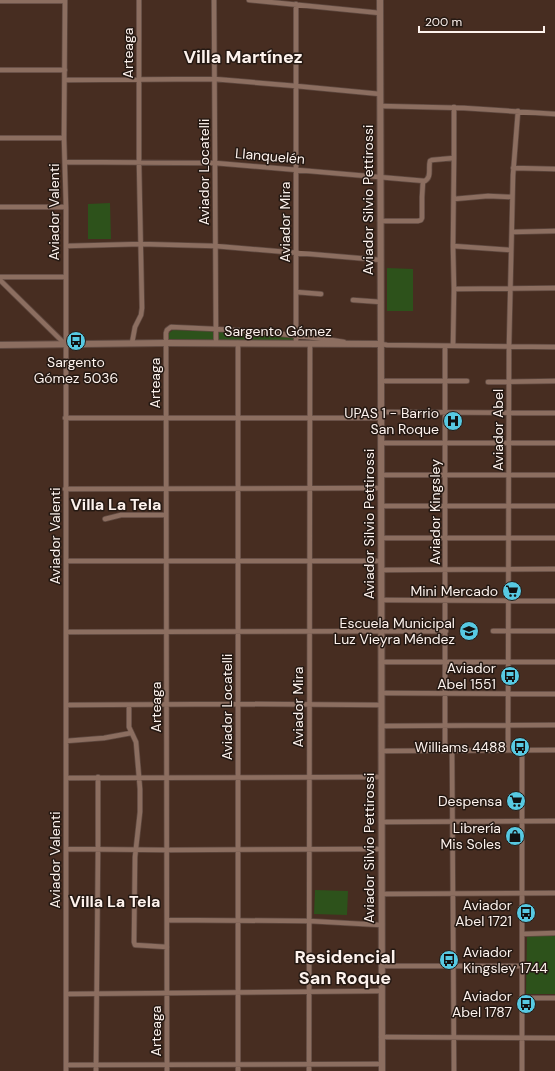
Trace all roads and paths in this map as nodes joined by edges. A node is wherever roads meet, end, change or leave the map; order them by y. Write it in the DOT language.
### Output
graph roads {
  1 [pos="65,0"];
  2 [pos="139,0"];
  3 [pos="214,0"];
  4 [pos="249,0"];
  5 [pos="380,0"];
  6 [pos="0,1"];
  7 [pos="296,4"];
  8 [pos="380,13"];
  9 [pos="0,70"];
  10 [pos="65,70"];
  11 [pos="65,80"];
  12 [pos="139,80"];
  13 [pos="214,80"];
  14 [pos="296,86"];
  15 [pos="380,94"];
  16 [pos="380,106"];
  17 [pos="454,107"];
  18 [pos="518,111"];
  19 [pos="555,114"];
  20 [pos="0,138"];
  21 [pos="64,138"];
  22 [pos="454,158"];
  23 [pos="65,162"];
  24 [pos="140,162"];
  25 [pos="215,163"];
  26 [pos="513,168"];
  27 [pos="555,168"];
  28 [pos="296,170"];
  29 [pos="380,178"];
  30 [pos="423,181"];
  31 [pos="512,197"];
  32 [pos="454,199"];
  33 [pos="0,207"];
  34 [pos="66,207"];
  35 [pos="380,221"];
  36 [pos="555,231"];
  37 [pos="512,232"];
  38 [pos="140,244"];
  39 [pos="66,246"];
  40 [pos="215,246"];
  41 [pos="453,246"];
  42 [pos="511,250"];
  43 [pos="296,253"];
  44 [pos="381,260"];
  45 [pos="0,276"];
  46 [pos="66,277"];
  47 [pos="0,280"];
  48 [pos="555,288"];
  49 [pos="454,289"];
  50 [pos="510,289"];
  51 [pos="296,292"];
  52 [pos="321,294"];
  53 [pos="353,300"];
  54 [pos="381,302"];
  55 [pos="216,329"];
  56 [pos="296,335"];
  57 [pos="132,343"];
  58 [pos="166,343"];
  59 [pos="216,343"];
  60 [pos="238,343"];
  61 [pos="296,343"];
  62 [pos="310,343"];
  63 [pos="65,344"];
  64 [pos="356,344"];
  65 [pos="381,344"];
  66 [pos="0,345"];
  67 [pos="445,346"];
  68 [pos="453,346"];
  69 [pos="509,347"];
  70 [pos="555,347"];
  71 [pos="381,381"];
  72 [pos="467,381"];
  73 [pos="555,381"];
  74 [pos="446,382"];
  75 [pos="488,382"];
  76 [pos="509,382"];
  77 [pos="446,412"];
  78 [pos="509,413"];
  79 [pos="555,413"];
  80 [pos="381,415"];
  81 [pos="65,418"];
  82 [pos="166,418"];
  83 [pos="238,418"];
  84 [pos="310,418"];
  85 [pos="509,443"];
  86 [pos="381,444"];
  87 [pos="446,444"];
  88 [pos="555,444"];
  89 [pos="381,475"];
  90 [pos="446,475"];
  91 [pos="509,475"];
  92 [pos="555,475"];
  93 [pos="166,488"];
  94 [pos="238,488"];
  95 [pos="309,488"];
  96 [pos="381,488"];
  97 [pos="65,489"];
  98 [pos="508,505"];
  99 [pos="381,506"];
  100 [pos="446,506"];
  101 [pos="555,506"];
  102 [pos="166,515"];
  103 [pos="105,519"];
  104 [pos="508,537"];
  105 [pos="381,538"];
  106 [pos="445,538"];
  107 [pos="555,538"];
  108 [pos="66,561"];
  109 [pos="166,561"];
  110 [pos="238,561"];
  111 [pos="309,561"];
  112 [pos="381,561"];
  113 [pos="508,568"];
  114 [pos="446,569"];
  115 [pos="555,569"];
  116 [pos="381,570"];
  117 [pos="381,600"];
  118 [pos="445,600"];
  119 [pos="508,600"];
  120 [pos="555,600"];
  121 [pos="309,631"];
  122 [pos="446,631"];
  123 [pos="492,631"];
  124 [pos="508,631"];
  125 [pos="555,631"];
  126 [pos="66,632"];
  127 [pos="167,632"];
  128 [pos="238,632"];
  129 [pos="381,632"];
  130 [pos="381,662"];
  131 [pos="508,662"];
  132 [pos="555,662"];
  133 [pos="445,663"];
  134 [pos="381,694"];
  135 [pos="445,694"];
  136 [pos="508,694"];
  137 [pos="555,694"];
  138 [pos="238,704"];
  139 [pos="129,705"];
  140 [pos="167,705"];
  141 [pos="309,705"];
  142 [pos="381,705"];
  143 [pos="66,706"];
  144 [pos="508,725"];
  145 [pos="555,725"];
  146 [pos="381,726"];
  147 [pos="445,726"];
  148 [pos="132,733"];
  149 [pos="66,741"];
  150 [pos="452,750"];
  151 [pos="508,750"];
  152 [pos="522,750"];
  153 [pos="555,750"];
  154 [pos="381,751"];
  155 [pos="445,751"];
  156 [pos="309,776"];
  157 [pos="98,777"];
  158 [pos="139,777"];
  159 [pos="167,777"];
  160 [pos="238,777"];
  161 [pos="381,777"];
  162 [pos="66,778"];
  163 [pos="452,821"];
  164 [pos="522,821"];
  165 [pos="555,821"];
  166 [pos="381,822"];
  167 [pos="66,849"];
  168 [pos="98,849"];
  169 [pos="136,849"];
  170 [pos="309,849"];
  171 [pos="381,849"];
  172 [pos="167,850"];
  173 [pos="238,850"];
  174 [pos="452,893"];
  175 [pos="522,893"];
  176 [pos="555,893"];
  177 [pos="381,894"];
  178 [pos="167,920"];
  179 [pos="238,921"];
  180 [pos="309,921"];
  181 [pos="381,926"];
  182 [pos="555,933"];
  183 [pos="522,934"];
  184 [pos="167,947"];
  185 [pos="381,966"];
  186 [pos="453,966"];
  187 [pos="522,966"];
  188 [pos="309,991"];
  189 [pos="381,991"];
  190 [pos="238,992"];
  191 [pos="167,993"];
  192 [pos="66,994"];
  193 [pos="96,994"];
  194 [pos="522,998"];
  195 [pos="555,998"];
  196 [pos="381,1038"];
  197 [pos="454,1038"];
  198 [pos="522,1038"];
  199 [pos="555,1038"];
  200 [pos="66,1065"];
  201 [pos="96,1065"];
  202 [pos="133,1065"];
  203 [pos="167,1065"];
  204 [pos="238,1065"];
  205 [pos="309,1065"];
  206 [pos="382,1068"];
  207 [pos="66,1071"];
  208 [pos="96,1071"];
  209 [pos="133,1071"];
  210 [pos="167,1071"];
  211 [pos="238,1071"];
  212 [pos="309,1071"];
  213 [pos="454,1071"];
  214 [pos="522,1071"];
  1 -- 6 [label="street"];
  1 -- 10 [label="street, Aviador Valenti"];
  2 -- 12 [label="street, Arteaga"];
  3 -- 13 [label="street, Aviador Locatelli"];
  4 -- 7 [label="street"];
  5 -- 8 [label="main road, Aviador Silvio Pettirossi"];
  7 -- 8 [label="street"];
  7 -- 14 [label="street, Aviador Mira"];
  8 -- 15 [label="main road, Aviador Silvio Pettirossi"];
  9 -- 10 [label="street"];
  10 -- 11 [label="street, Aviador Valenti"];
  11 -- 12 [label="street"];
  11 -- 21 [label="street, Aviador Valenti"];
  12 -- 13 [label="street"];
  12 -- 24 [label="street, Arteaga"];
  13 -- 14 [label="street"];
  13 -- 25 [label="street, Aviador Locatelli"];
  14 -- 15 [label="street"];
  14 -- 28 [label="street, Aviador Mira"];
  15 -- 16 [label="main road, Aviador Silvio Pettirossi"];
  16 -- 17 [label="street"];
  16 -- 29 [label="main road, Aviador Silvio Pettirossi"];
  17 -- 18 [label="street"];
  17 -- 22 [label="street"];
  18 -- 19 [label="street"];
  18 -- 26 [label="street, Aviador Abel"];
  20 -- 21 [label="street"];
  21 -- 23 [label="street, Aviador Valenti"];
  22 -- 30 [label="street"];
  22 -- 32 [label="street"];
  23 -- 24 [label="street, Llanquelén"];
  23 -- 34 [label="street, Aviador Valenti"];
  24 -- 25 [label="street, Llanquelén"];
  24 -- 38 [label="street, Arteaga"];
  25 -- 28 [label="street, Llanquelén"];
  25 -- 40 [label="street, Aviador Locatelli"];
  26 -- 27 [label="street"];
  26 -- 31 [label="street, Aviador Abel"];
  28 -- 29 [label="street, Llanquelén"];
  28 -- 43 [label="street, Aviador Mira"];
  29 -- 30 [label="street, Llanquelén"];
  29 -- 35 [label="main road, Aviador Silvio Pettirossi"];
  30 -- 35 [label="street"];
  31 -- 32 [label="street"];
  31 -- 37 [label="street, Aviador Abel"];
  32 -- 41 [label="street"];
  33 -- 34 [label="street"];
  34 -- 39 [label="street, Aviador Valenti"];
  35 -- 44 [label="main road, Aviador Silvio Pettirossi"];
  36 -- 37 [label="street"];
  37 -- 42 [label="street, Aviador Abel"];
  38 -- 39 [label="street"];
  38 -- 40 [label="street"];
  38 -- 57 [label="street, Arteaga"];
  39 -- 46 [label="street, Aviador Valenti"];
  40 -- 43 [label="street"];
  40 -- 55 [label="street, Aviador Locatelli"];
  41 -- 42 [label="street"];
  41 -- 49 [label="street"];
  42 -- 50 [label="street, Aviador Abel"];
  43 -- 44 [label="street"];
  43 -- 51 [label="street, Aviador Mira"];
  44 -- 54 [label="main road, Aviador Silvio Pettirossi"];
  45 -- 46 [label="street"];
  46 -- 63 [label="street, Aviador Valenti"];
  47 -- 63 [label="street"];
  48 -- 50 [label="street"];
  49 -- 50 [label="street"];
  49 -- 68 [label="street"];
  50 -- 69 [label="street, Aviador Abel"];
  51 -- 52 [label="street"];
  51 -- 56 [label="street, Aviador Mira"];
  53 -- 54 [label="street"];
  54 -- 65 [label="main road, Aviador Silvio Pettirossi"];
  55 -- 56 [label="street"];
  55 -- 58 [label="street"];
  55 -- 59 [label="street, Aviador Locatelli"];
  56 -- 61 [label="street, Aviador Mira"];
  56 -- 64 [label="street"];
  57 -- 58 [label="main road, Sargento Gómez"];
  57 -- 63 [label="main road, Sargento Gómez"];
  58 -- 59 [label="main road, Sargento Gómez"];
  58 -- 82 [label="street, Arteaga"];
  59 -- 60 [label="main road, Sargento Gómez"];
  60 -- 61 [label="main road, Sargento Gómez"];
  60 -- 83 [label="street, Aviador Locatelli"];
  61 -- 62 [label="main road, Sargento Gómez"];
  62 -- 64 [label="main road, Sargento Gómez"];
  62 -- 84 [label="street, Aviador Mira"];
  63 -- 66 [label="main road, Sargento Gómez"];
  63 -- 81 [label="street, Aviador Valenti"];
  64 -- 65 [label="main road, Sargento Gómez"];
  65 -- 67 [label="street, Sargento Gómez"];
  65 -- 71 [label="main road, Aviador Silvio Pettirossi"];
  67 -- 68 [label="street, Sargento Gómez"];
  67 -- 74 [label="street, Aviador Kingsley"];
  68 -- 69 [label="street, Sargento Gómez"];
  69 -- 70 [label="street, Sargento Gómez"];
  69 -- 76 [label="street, Aviador Abel"];
  71 -- 74 [label="street"];
  71 -- 80 [label="main road, Aviador Silvio Pettirossi"];
  72 -- 74 [label="street"];
  73 -- 76 [label="street"];
  74 -- 77 [label="street, Aviador Kingsley"];
  75 -- 76 [label="street"];
  76 -- 78 [label="street, Aviador Abel"];
  77 -- 78 [label="street"];
  77 -- 80 [label="street"];
  77 -- 87 [label="street, Aviador Kingsley"];
  78 -- 79 [label="street"];
  78 -- 85 [label="street, Aviador Abel"];
  80 -- 84 [label="street"];
  80 -- 86 [label="main road, Aviador Silvio Pettirossi"];
  81 -- 82 [label="street"];
  81 -- 97 [label="street, Aviador Valenti"];
  82 -- 83 [label="street"];
  82 -- 93 [label="street, Arteaga"];
  83 -- 84 [label="street"];
  83 -- 94 [label="street, Aviador Locatelli"];
  84 -- 95 [label="street, Aviador Mira"];
  85 -- 87 [label="street"];
  85 -- 88 [label="street"];
  85 -- 91 [label="street, Aviador Abel"];
  86 -- 87 [label="street"];
  86 -- 89 [label="main road, Aviador Silvio Pettirossi"];
  87 -- 90 [label="street, Aviador Kingsley"];
  89 -- 90 [label="street"];
  89 -- 96 [label="main road, Aviador Silvio Pettirossi"];
  90 -- 91 [label="street"];
  90 -- 100 [label="street, Aviador Kingsley"];
  91 -- 92 [label="street"];
  91 -- 98 [label="street, Aviador Abel"];
  93 -- 94 [label="street"];
  93 -- 97 [label="street"];
  93 -- 102 [label="street, Arteaga"];
  94 -- 95 [label="street"];
  94 -- 110 [label="street, Aviador Locatelli"];
  95 -- 96 [label="street"];
  95 -- 111 [label="street, Aviador Mira"];
  96 -- 99 [label="main road, Aviador Silvio Pettirossi"];
  97 -- 108 [label="street, Aviador Valenti"];
  98 -- 100 [label="street"];
  98 -- 101 [label="street"];
  98 -- 104 [label="street, Aviador Abel"];
  99 -- 100 [label="street"];
  99 -- 105 [label="main road, Aviador Silvio Pettirossi"];
  100 -- 106 [label="street, Aviador Kingsley"];
  102 -- 103 [label="street"];
  102 -- 109 [label="street, Arteaga"];
  104 -- 106 [label="street"];
  104 -- 107 [label="street"];
  104 -- 113 [label="street, Aviador Abel"];
  105 -- 106 [label="street"];
  105 -- 112 [label="main road, Aviador Silvio Pettirossi"];
  106 -- 114 [label="street, Aviador Kingsley"];
  108 -- 109 [label="street"];
  108 -- 126 [label="street, Aviador Valenti"];
  109 -- 110 [label="street"];
  109 -- 127 [label="street, Arteaga"];
  110 -- 111 [label="street"];
  110 -- 128 [label="street, Aviador Locatelli"];
  111 -- 112 [label="street"];
  111 -- 121 [label="street, Aviador Mira"];
  112 -- 116 [label="main road, Aviador Silvio Pettirossi"];
  113 -- 114 [label="street"];
  113 -- 115 [label="street"];
  113 -- 119 [label="street, Aviador Abel"];
  114 -- 116 [label="street"];
  114 -- 118 [label="street, Aviador Kingsley"];
  116 -- 117 [label="main road, Aviador Silvio Pettirossi"];
  117 -- 118 [label="street"];
  117 -- 129 [label="main road, Aviador Silvio Pettirossi"];
  118 -- 119 [label="street"];
  118 -- 122 [label="street, Aviador Kingsley"];
  119 -- 120 [label="street"];
  119 -- 124 [label="street, Aviador Abel"];
  121 -- 128 [label="street"];
  121 -- 129 [label="street"];
  121 -- 141 [label="street, Aviador Mira"];
  122 -- 129 [label="street"];
  122 -- 133 [label="street, Aviador Kingsley"];
  123 -- 124 [label="street"];
  124 -- 125 [label="street"];
  124 -- 131 [label="street, Aviador Abel"];
  126 -- 127 [label="street"];
  126 -- 143 [label="street, Aviador Valenti"];
  127 -- 128 [label="street"];
  127 -- 140 [label="street, Arteaga"];
  128 -- 138 [label="street, Aviador Locatelli"];
  129 -- 130 [label="main road, Aviador Silvio Pettirossi"];
  130 -- 133 [label="street"];
  130 -- 134 [label="main road, Aviador Silvio Pettirossi"];
  131 -- 132 [label="street"];
  131 -- 133 [label="street"];
  131 -- 136 [label="street, Aviador Abel"];
  133 -- 135 [label="street, Aviador Kingsley"];
  134 -- 135 [label="street"];
  134 -- 142 [label="main road, Aviador Silvio Pettirossi"];
  135 -- 136 [label="street"];
  135 -- 147 [label="street, Aviador Kingsley"];
  136 -- 137 [label="street"];
  136 -- 144 [label="street, Aviador Abel"];
  138 -- 140 [label="street"];
  138 -- 141 [label="street"];
  138 -- 160 [label="street, Aviador Locatelli"];
  139 -- 140 [label="street"];
  139 -- 143 [label="street"];
  139 -- 148 [label="street"];
  140 -- 159 [label="street, Arteaga"];
  141 -- 142 [label="street"];
  141 -- 156 [label="street, Aviador Mira"];
  142 -- 146 [label="main road, Aviador Silvio Pettirossi"];
  143 -- 149 [label="street, Aviador Valenti"];
  144 -- 145 [label="street"];
  144 -- 147 [label="street"];
  144 -- 151 [label="street, Aviador Abel"];
  146 -- 147 [label="street"];
  146 -- 154 [label="main road, Aviador Silvio Pettirossi"];
  147 -- 155 [label="street, Aviador Kingsley"];
  148 -- 149 [label="street"];
  148 -- 158 [label="street"];
  149 -- 162 [label="street, Aviador Valenti"];
  150 -- 151 [label="street"];
  150 -- 155 [label="street"];
  150 -- 163 [label="street"];
  151 -- 152 [label="street"];
  152 -- 153 [label="street"];
  152 -- 164 [label="street"];
  154 -- 155 [label="street"];
  154 -- 161 [label="main road, Aviador Silvio Pettirossi"];
  156 -- 160 [label="street"];
  156 -- 161 [label="street"];
  156 -- 170 [label="street, Aviador Mira"];
  157 -- 158 [label="street"];
  157 -- 162 [label="street"];
  157 -- 168 [label="street"];
  158 -- 159 [label="street"];
  158 -- 169 [label="street"];
  159 -- 160 [label="street"];
  159 -- 172 [label="street, Arteaga"];
  160 -- 173 [label="street, Aviador Locatelli"];
  161 -- 166 [label="main road, Aviador Silvio Pettirossi"];
  162 -- 167 [label="street, Aviador Valenti"];
  163 -- 164 [label="street"];
  163 -- 166 [label="street"];
  163 -- 174 [label="street"];
  164 -- 165 [label="street"];
  164 -- 175 [label="street"];
  166 -- 171 [label="main road, Aviador Silvio Pettirossi"];
  167 -- 168 [label="street"];
  167 -- 192 [label="street, Aviador Valenti"];
  168 -- 169 [label="street"];
  168 -- 193 [label="street"];
  169 -- 172 [label="street"];
  169 -- 184 [label="street"];
  170 -- 171 [label="street"];
  170 -- 173 [label="street"];
  170 -- 180 [label="street, Aviador Mira"];
  171 -- 177 [label="main road, Aviador Silvio Pettirossi"];
  172 -- 173 [label="street"];
  172 -- 178 [label="street, Arteaga"];
  173 -- 179 [label="street, Aviador Locatelli"];
  174 -- 175 [label="street"];
  174 -- 177 [label="street"];
  174 -- 186 [label="street"];
  175 -- 176 [label="street"];
  175 -- 183 [label="street"];
  177 -- 181 [label="main road, Aviador Silvio Pettirossi"];
  178 -- 179 [label="street"];
  178 -- 184 [label="street, Arteaga"];
  179 -- 180 [label="street"];
  179 -- 190 [label="street, Aviador Locatelli"];
  180 -- 181 [label="street"];
  180 -- 188 [label="street, Aviador Mira"];
  181 -- 185 [label="main road, Aviador Silvio Pettirossi"];
  182 -- 183 [label="street"];
  183 -- 187 [label="street"];
  184 -- 191 [label="street, Arteaga"];
  185 -- 186 [label="street"];
  185 -- 189 [label="main road, Aviador Silvio Pettirossi"];
  186 -- 187 [label="street"];
  186 -- 197 [label="street"];
  187 -- 194 [label="street"];
  188 -- 189 [label="street"];
  188 -- 190 [label="street"];
  188 -- 205 [label="street, Aviador Mira"];
  189 -- 196 [label="main road, Aviador Silvio Pettirossi"];
  190 -- 191 [label="street"];
  190 -- 204 [label="street, Aviador Locatelli"];
  191 -- 193 [label="street"];
  191 -- 203 [label="street, Arteaga"];
  192 -- 193 [label="street"];
  192 -- 200 [label="street, Aviador Valenti"];
  193 -- 201 [label="street"];
  194 -- 195 [label="street"];
  194 -- 198 [label="street"];
  196 -- 197 [label="street"];
  196 -- 206 [label="main road, Aviador Silvio Pettirossi"];
  197 -- 198 [label="street"];
  197 -- 213 [label="street"];
  198 -- 199 [label="street"];
  198 -- 214 [label="street"];
  200 -- 201 [label="street"];
  200 -- 207 [label="street, Aviador Valenti"];
  201 -- 202 [label="street"];
  201 -- 208 [label="street"];
  202 -- 203 [label="street"];
  202 -- 209 [label="street"];
  203 -- 204 [label="street"];
  203 -- 210 [label="street, Arteaga"];
  204 -- 205 [label="street"];
  204 -- 211 [label="street, Aviador Locatelli"];
  205 -- 206 [label="street"];
  205 -- 212 [label="street, Aviador Mira"];
}
